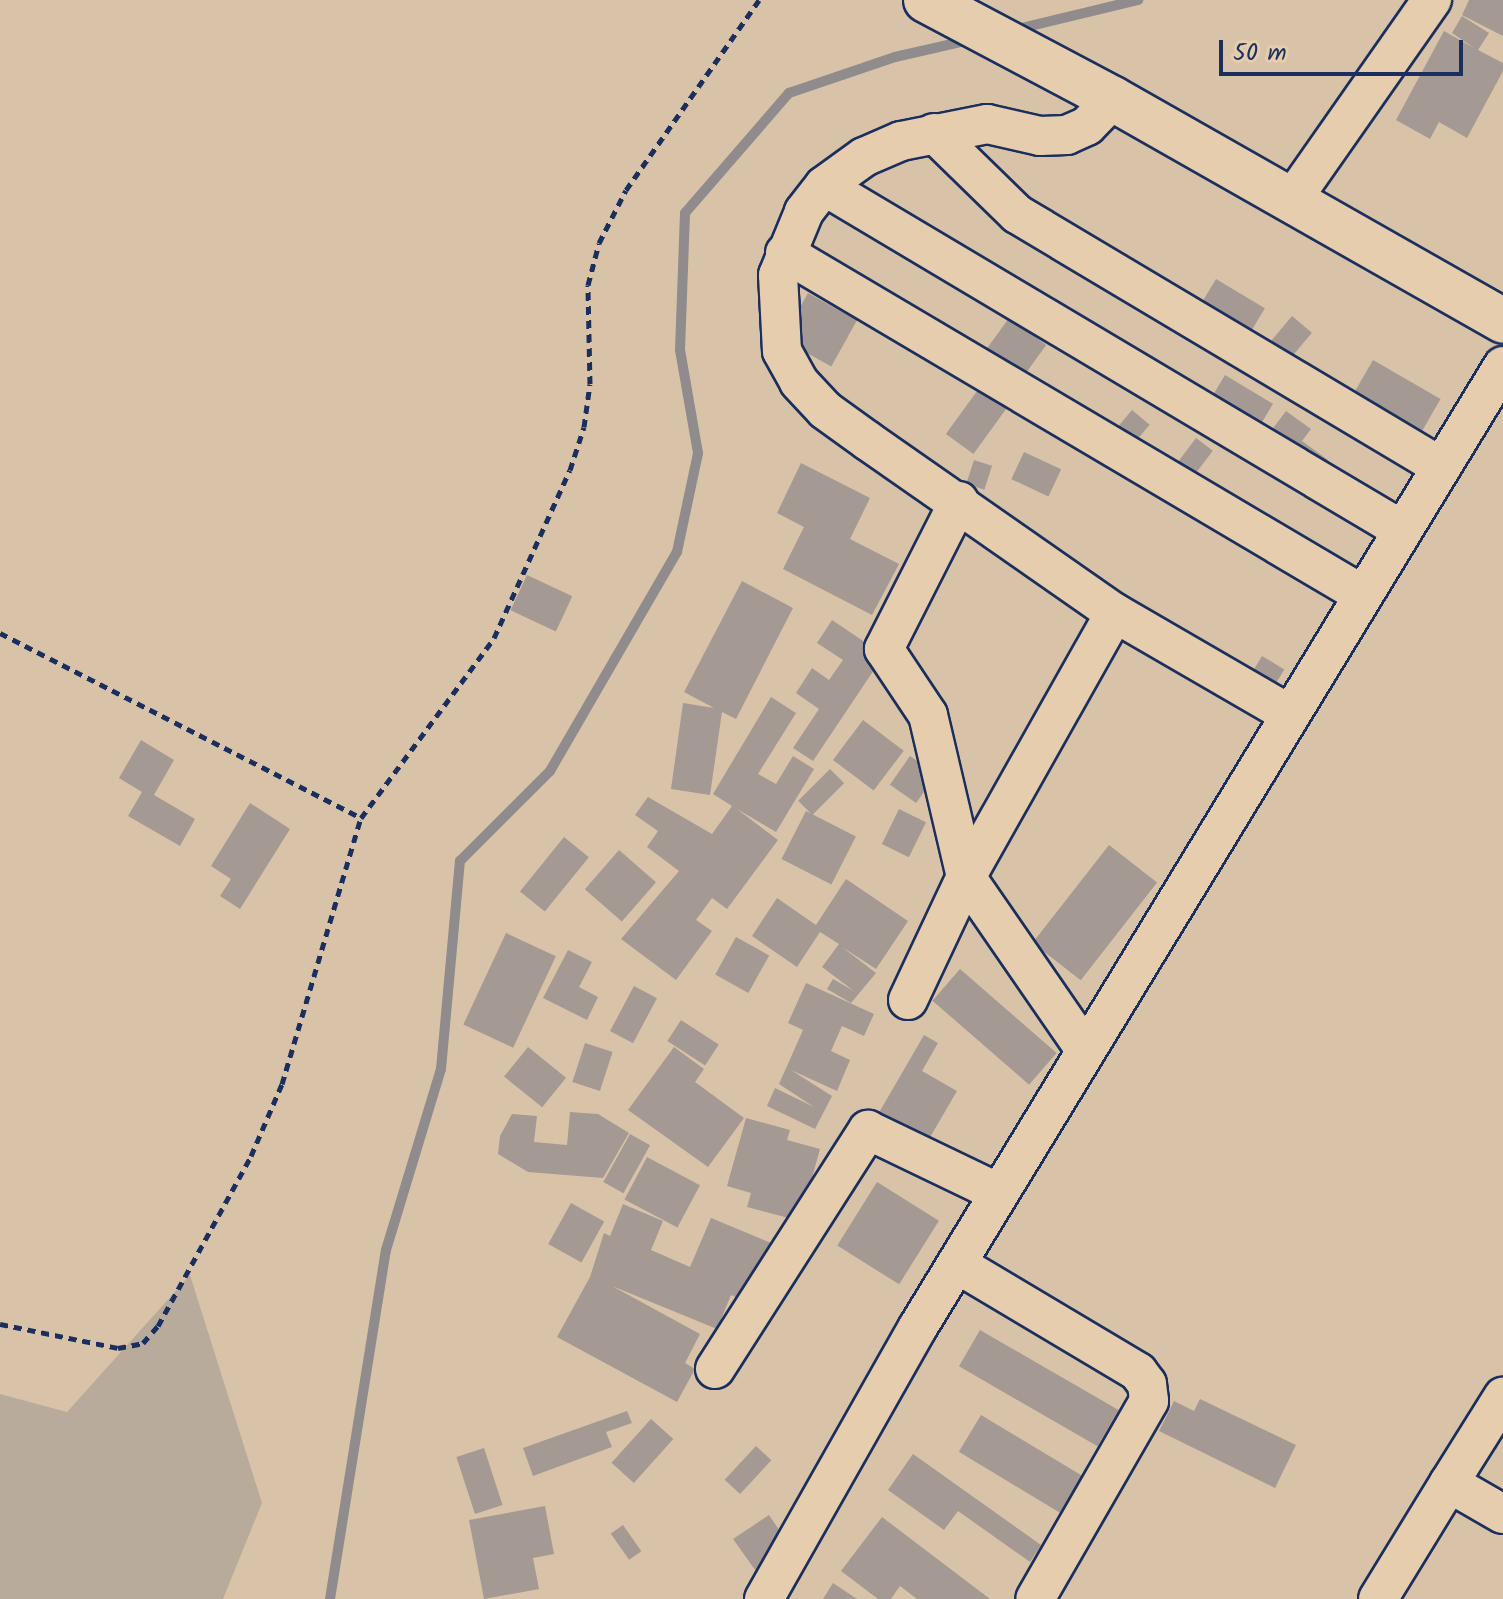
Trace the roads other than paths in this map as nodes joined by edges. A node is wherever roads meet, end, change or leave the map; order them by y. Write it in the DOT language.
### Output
graph roads {
  1 [pos="1432,0"];
  2 [pos="948,10"];
  3 [pos="1113,99"];
  4 [pos="934,133"];
  5 [pos="824,186"];
  6 [pos="1291,201"];
  7 [pos="785,253"];
  8 [pos="1503,321"];
  9 [pos="1503,366"];
  10 [pos="1441,467"];
  11 [pos="959,501"];
  12 [pos="1402,530"];
  13 [pos="1363,595"];
  14 [pos="1115,613"];
  15 [pos="1289,714"];
  16 [pos="966,877"];
  17 [pos="908,1000"];
  18 [pos="1086,1051"];
  19 [pos="999,1193"];
  20 [pos="957,1264"];
  21 [pos="715,1369"];
  22 [pos="1503,1397"];
  23 [pos="1449,1483"];
  24 [pos="1503,1514"];
  25 [pos="764,1599"];
  26 [pos="1035,1599"];
  27 [pos="1378,1599"];
  1 -- 6 [label="street"];
  2 -- 3 [label="street"];
  3 -- 4 [label="street"];
  3 -- 6 [label="street"];
  4 -- 5 [label="street"];
  4 -- 10 [label="street"];
  5 -- 7 [label="street"];
  5 -- 12 [label="street"];
  6 -- 8 [label="street"];
  7 -- 11 [label="street"];
  7 -- 13 [label="street"];
  9 -- 10 [label="street"];
  10 -- 12 [label="street"];
  11 -- 14 [label="street"];
  11 -- 16 [label="street"];
  12 -- 13 [label="street"];
  13 -- 15 [label="street"];
  14 -- 15 [label="street"];
  14 -- 16 [label="street"];
  15 -- 18 [label="street"];
  16 -- 17 [label="street"];
  16 -- 18 [label="street"];
  18 -- 19 [label="street"];
  19 -- 20 [label="street"];
  19 -- 21 [label="street"];
  20 -- 25 [label="street"];
  20 -- 26 [label="street"];
  22 -- 23 [label="street"];
  23 -- 24 [label="street"];
  23 -- 27 [label="street"];
}
